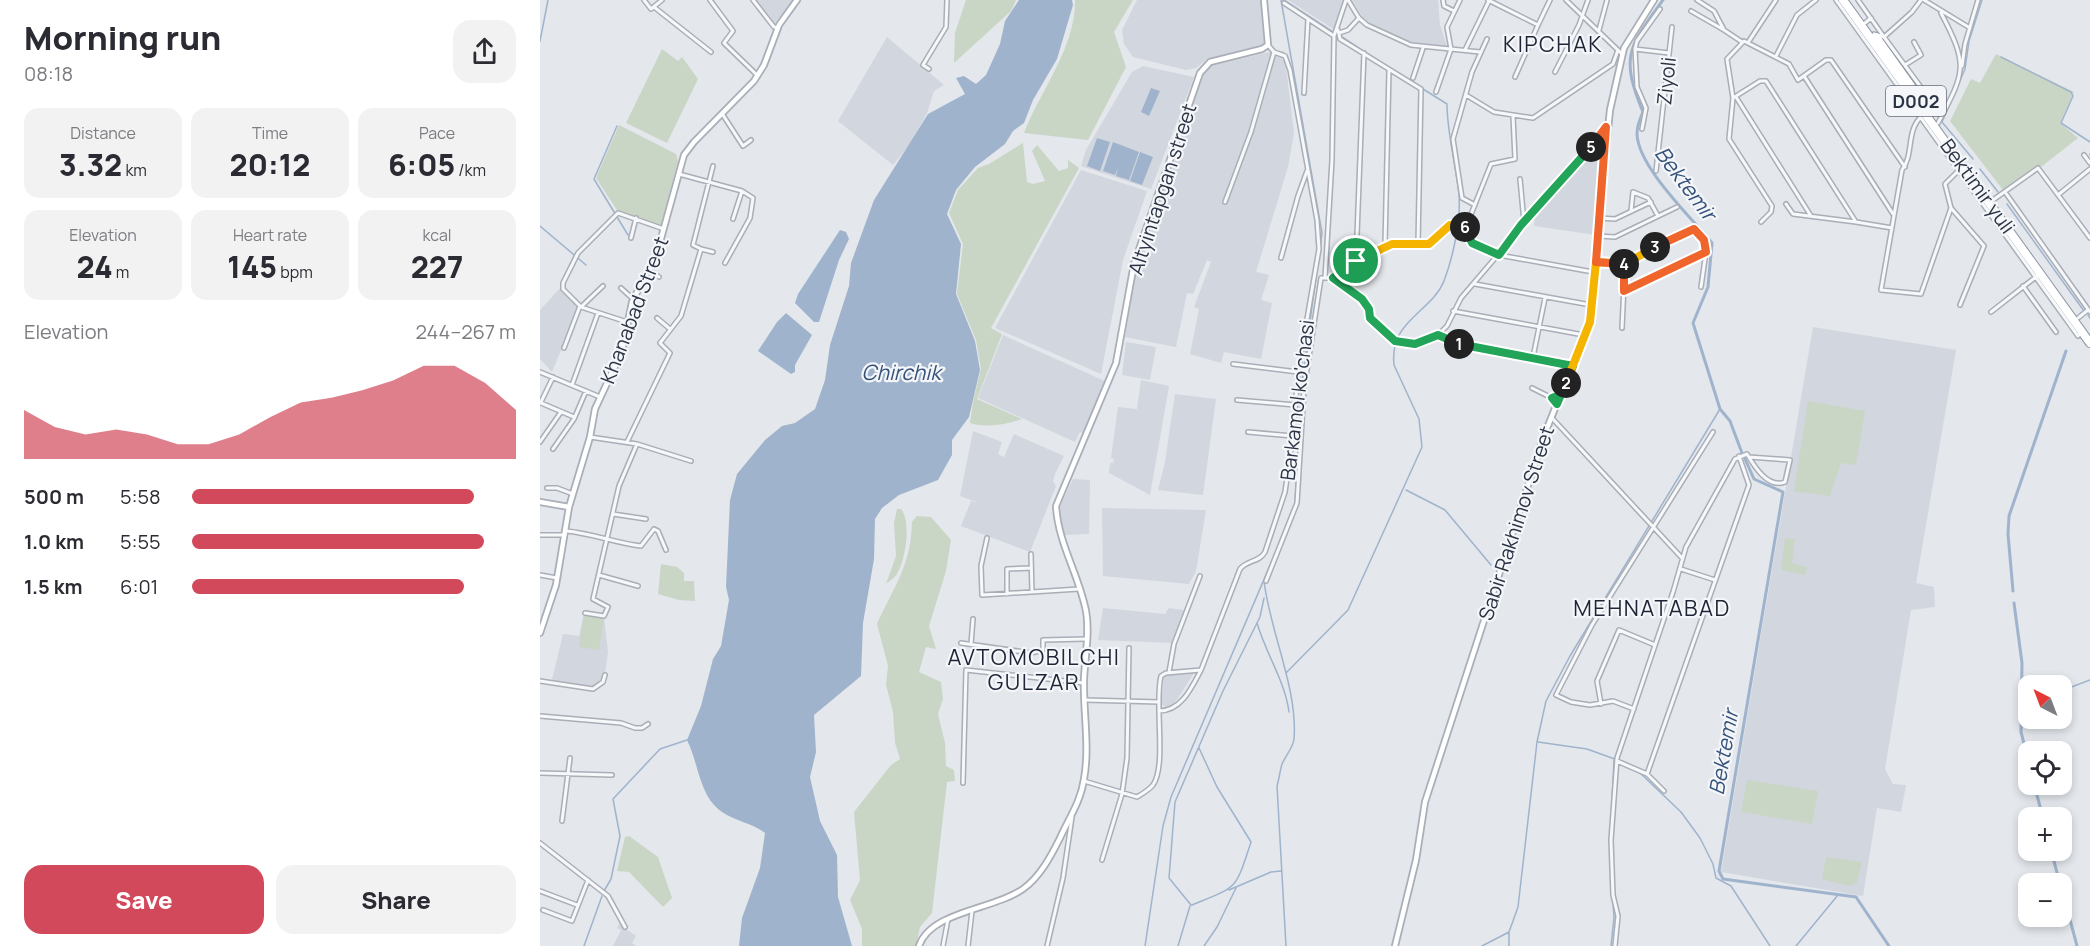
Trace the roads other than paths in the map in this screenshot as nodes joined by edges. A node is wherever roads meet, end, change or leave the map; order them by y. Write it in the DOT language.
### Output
graph roads {
  1 [pos="644,0"];
  2 [pos="662,0"];
  3 [pos="710,0"];
  4 [pos="753,0"];
  5 [pos="797,0"];
  6 [pos="947,0"];
  7 [pos="1264,0"];
  8 [pos="1347,0"];
  9 [pos="1443,0"];
  10 [pos="1460,0"];
  11 [pos="1489,0"];
  12 [pos="1550,0"];
  13 [pos="1566,0"];
  14 [pos="1588,0"];
  15 [pos="1607,0"];
  16 [pos="1654,0"];
  17 [pos="1697,0"];
  18 [pos="1776,0"];
  19 [pos="1816,0"];
  20 [pos="1836,0"];
  21 [pos="1843,0"];
  22 [pos="1848,0"];
  23 [pos="1858,0"];
  24 [pos="1922,0"];
  25 [pos="1978,0"];
  26 [pos="1284,3"];
  27 [pos="654,7"];
  28 [pos="1660,9"];
  29 [pos="1454,11"];
  30 [pos="1691,11"];
  31 [pos="1941,13"];
  32 [pos="1583,16"];
  33 [pos="1359,18"];
  34 [pos="1308,19"];
  35 [pos="1868,20"];
  36 [pos="1538,25"];
  37 [pos="1672,27"];
  38 [pos="778,28"];
  39 [pos="1970,28"];
  40 [pos="1599,30"];
  41 [pos="1724,30"];
  42 [pos="1338,31"];
  43 [pos="1874,34"];
  44 [pos="1884,37"];
  45 [pos="1334,38"];
  46 [pos="1340,39"];
  47 [pos="1487,39"];
  48 [pos="1634,39"];
  49 [pos="1748,41"];
  50 [pos="1742,42"];
  51 [pos="1914,42"];
  52 [pos="1268,45"];
  53 [pos="1957,46"];
  54 [pos="1423,48"];
  55 [pos="1874,48"];
  56 [pos="1451,49"];
  57 [pos="1635,49"];
  58 [pos="1465,50"];
  59 [pos="711,52"];
  60 [pos="1274,52"];
  61 [pos="1480,52"];
  62 [pos="1620,52"];
  63 [pos="1364,53"];
  64 [pos="1669,53"];
  65 [pos="1776,56"];
  66 [pos="1963,57"];
  67 [pos="1890,65"];
  68 [pos="1905,65"];
  69 [pos="929,69"];
  70 [pos="1389,69"];
  71 [pos="1961,71"];
  72 [pos="1555,72"];
  73 [pos="1890,75"];
  74 [pos="758,76"];
  75 [pos="1804,76"];
  76 [pos="1515,77"];
  77 [pos="1413,78"];
  78 [pos="1436,92"];
  79 [pos="1304,93"];
  80 [pos="1466,95"];
  81 [pos="1735,98"];
  82 [pos="1930,113"];
  83 [pos="723,115"];
  84 [pos="1514,116"];
  85 [pos="1922,117"];
  86 [pos="1938,123"];
  87 [pos="1606,127"];
  88 [pos="1642,129"];
  89 [pos="751,140"];
  90 [pos="2084,154"];
  91 [pos="2090,163"];
  92 [pos="713,166"];
  93 [pos="1905,167"];
  94 [pos="1962,168"];
  95 [pos="2090,169"];
  96 [pos="1308,170"];
  97 [pos="1656,171"];
  98 [pos="679,174"];
  99 [pos="1520,179"];
  100 [pos="709,183"];
  101 [pos="742,191"];
  102 [pos="2005,192"];
  103 [pos="2058,195"];
  104 [pos="1992,201"];
  105 [pos="1225,202"];
  106 [pos="1651,202"];
  107 [pos="1786,204"];
  108 [pos="1475,205"];
  109 [pos="1677,207"];
  110 [pos="1950,208"];
  111 [pos="1631,211"];
  112 [pos="1894,215"];
  113 [pos="1658,216"];
  114 [pos="1811,216"];
  115 [pos="636,218"];
  116 [pos="1600,218"];
  117 [pos="733,219"];
  118 [pos="1524,222"];
  119 [pos="1761,222"];
  120 [pos="1856,222"];
  121 [pos="1466,227"];
  122 [pos="1892,228"];
  123 [pos="664,229"];
  124 [pos="1598,236"];
  125 [pos="631,238"];
  126 [pos="2090,238"];
  127 [pos="1418,244"];
  128 [pos="1386,245"];
  129 [pos="701,249"];
  130 [pos="713,252"];
  131 [pos="1706,252"];
  132 [pos="1499,255"];
  133 [pos="1281,258"];
  134 [pos="1356,261"];
  135 [pos="1596,262"];
  136 [pos="725,263"];
  137 [pos="1625,264"];
  138 [pos="650,270"];
  139 [pos="1595,273"];
  140 [pos="2038,275"];
  141 [pos="659,277"];
  142 [pos="1325,278"];
  143 [pos="1333,278"];
  144 [pos="1474,284"];
  145 [pos="603,286"];
  146 [pos="2023,286"];
  147 [pos="1701,287"];
  148 [pos="621,288"];
  149 [pos="1624,291"];
  150 [pos="1545,298"];
  151 [pos="633,299"];
  152 [pos="1960,305"];
  153 [pos="1592,306"];
  154 [pos="581,307"];
  155 [pos="1453,311"];
  156 [pos="2089,311"];
  157 [pos="1991,312"];
  158 [pos="598,313"];
  159 [pos="657,318"];
  160 [pos="2078,318"];
  161 [pos="628,323"];
  162 [pos="1539,328"];
  163 [pos="1622,328"];
  164 [pos="670,329"];
  165 [pos="2056,332"];
  166 [pos="2083,334"];
  167 [pos="1438,335"];
  168 [pos="1585,336"];
  169 [pos="2090,343"];
  170 [pos="564,348"];
  171 [pos="1533,357"];
  172 [pos="1233,364"];
  173 [pos="1573,366"];
  174 [pos="540,372"];
  175 [pos="1298,372"];
  176 [pos="553,377"];
  177 [pos="572,385"];
  178 [pos="1532,388"];
  179 [pos="586,391"];
  180 [pos="1560,395"];
  181 [pos="600,397"];
  182 [pos="542,398"];
  183 [pos="1552,398"];
  184 [pos="1237,400"];
  185 [pos="540,404"];
  186 [pos="1557,404"];
  187 [pos="1295,405"];
  188 [pos="561,412"];
  189 [pos="574,417"];
  190 [pos="1551,417"];
  191 [pos="1248,432"];
  192 [pos="1713,432"];
  193 [pos="1293,436"];
  194 [pos="590,437"];
  195 [pos="540,442"];
  196 [pos="627,442"];
  197 [pos="637,444"];
  198 [pos="553,449"];
  199 [pos="1739,456"];
  200 [pos="1749,457"];
  201 [pos="691,461"];
  202 [pos="547,488"];
  203 [pos="573,494"];
  204 [pos="540,502"];
  205 [pos="569,507"];
  206 [pos="613,514"];
  207 [pos="646,519"];
  208 [pos="1653,528"];
  209 [pos="565,533"];
  210 [pos="540,535"];
  211 [pos="987,538"];
  212 [pos="608,540"];
  213 [pos="666,550"];
  214 [pos="1031,554"];
  215 [pos="1682,558"];
  216 [pos="1031,568"];
  217 [pos="1681,569"];
  218 [pos="540,575"];
  219 [pos="599,575"];
  220 [pos="1200,576"];
  221 [pos="557,578"];
  222 [pos="1715,580"];
  223 [pos="1266,581"];
  224 [pos="638,586"];
  225 [pos="1079,589"];
  226 [pos="1032,592"];
  227 [pos="1007,594"];
  228 [pos="585,613"];
  229 [pos="973,619"];
  230 [pos="541,626"];
  231 [pos="540,633"];
  232 [pos="1085,639"];
  233 [pos="961,643"];
  234 [pos="971,644"];
  235 [pos="1655,645"];
  236 [pos="1129,648"];
  237 [pos="1201,670"];
  238 [pos="1169,672"];
  239 [pos="605,675"];
  240 [pos="540,681"];
  241 [pos="1084,683"];
  242 [pos="1085,700"];
  243 [pos="1127,701"];
  244 [pos="1159,702"];
  245 [pos="1601,704"];
  246 [pos="1634,709"];
  247 [pos="1159,711"];
  248 [pos="540,716"];
  249 [pos="648,724"];
  250 [pos="570,758"];
  251 [pos="1617,760"];
  252 [pos="540,773"];
  253 [pos="1647,774"];
  254 [pos="569,775"];
  255 [pos="612,775"];
  256 [pos="1084,781"];
  257 [pos="963,783"];
  258 [pos="1664,791"];
  259 [pos="1122,794"];
  260 [pos="1072,817"];
  261 [pos="562,821"];
  262 [pos="540,843"];
  263 [pos="1102,860"];
  264 [pos="588,880"];
  265 [pos="540,891"];
  266 [pos="578,906"];
  267 [pos="543,910"];
  268 [pos="972,911"];
  269 [pos="948,919"];
  270 [pos="626,927"];
  271 [pos="919,946"];
  272 [pos="943,946"];
  273 [pos="968,946"];
  274 [pos="1047,946"];
  275 [pos="1395,946"];
  276 [pos="1615,946"];
  1 -- 27 [label="street"];
  2 -- 27 [label="street"];
  3 -- 74 [label="street"];
  4 -- 38 [label="street"];
  5 -- 38 [label="street, Khanabad Street"];
  6 -- 69 [label="street"];
  7 -- 52 [label="street"];
  8 -- 33 [label="street"];
  8 -- 42 [label="street"];
  9 -- 29 [label="street"];
  10 -- 29 [label="street"];
  11 -- 36 [label="street"];
  11 -- 58 [label="street"];
  12 -- 36 [label="street"];
  13 -- 32 [label="street"];
  14 -- 32 [label="street"];
  15 -- 40 [label="street"];
  16 -- 48 [label="street, Sabir Rakhimov Street"];
  17 -- 41 [label="street"];
  18 -- 49 [label="street"];
  19 -- 65 [label="street"];
  20 -- 55 [label="street"];
  21 -- 55 [label="highway, Bektimir yuli / D002"];
  22 -- 35 [label="highway, Bektimir yuli / D002"];
  23 -- 35 [label="street"];
  24 -- 31 [label="street"];
  24 -- 44 [label="street"];
  25 -- 39 [label="street"];
  26 -- 34 [label="street"];
  27 -- 59 [label="street"];
  28 -- 48 [label="street"];
  29 -- 56 [label="street"];
  30 -- 41 [label="street"];
  31 -- 39 [label="street"];
  31 -- 53 [label="street"];
  32 -- 40 [label="street"];
  32 -- 72 [label="street"];
  33 -- 42 [label="street"];
  33 -- 54 [label="street"];
  34 -- 45 [label="street"];
  34 -- 79 [label="street"];
  35 -- 43 [label="highway, Bektimir yuli / D002"];
  35 -- 44 [label="street"];
  36 -- 76 [label="street"];
  37 -- 64 [label="street, Ziyoli"];
  38 -- 74 [label="street, Khanabad Street"];
  39 -- 66 [label="street"];
  40 -- 62 [label="street"];
  41 -- 50 [label="street"];
  42 -- 45 [label="street"];
  42 -- 46 [label="street"];
  43 -- 44 [label="street"];
  43 -- 82 [label="highway, Bektimir yuli / D002"];
  44 -- 68 [label="street"];
  45 -- 46 [label="street"];
  45 -- 142 [label="street"];
  46 -- 63 [label="street"];
  47 -- 61 [label="street"];
  48 -- 57 [label="street"];
  48 -- 62 [label="street, Sabir Rakhimov Street"];
  49 -- 50 [label="street"];
  49 -- 65 [label="street"];
  50 -- 81 [label="street"];
  51 -- 68 [label="street"];
  52 -- 60 [label="street, Barkamol ko'chasi"];
  52 -- 225 [label="street, Altyintapgan street"];
  53 -- 66 [label="street"];
  53 -- 71 [label="street"];
  54 -- 56 [label="street"];
  54 -- 77 [label="street"];
  55 -- 67 [label="highway, Bektimir yuli / D002"];
  55 -- 73 [label="street"];
  56 -- 58 [label="street"];
  56 -- 78 [label="street"];
  57 -- 64 [label="street"];
  57 -- 88 [label="street"];
  58 -- 61 [label="street"];
  60 -- 96 [label="street, Barkamol ko'chasi"];
  60 -- 105 [label="street"];
  61 -- 80 [label="street"];
  62 -- 84 [label="street"];
  62 -- 87 [label="street, Sabir Rakhimov Street"];
  63 -- 70 [label="street"];
  63 -- 134 [label="street"];
  64 -- 97 [label="street, Ziyoli"];
  65 -- 75 [label="street"];
  66 -- 71 [label="street"];
  67 -- 73 [label="street"];
  67 -- 94 [label="highway, Bektimir yuli / D002"];
  68 -- 82 [label="street"];
  70 -- 127 [label="street"];
  70 -- 128 [label="street"];
  71 -- 86 [label="street"];
  73 -- 85 [label="street"];
  74 -- 83 [label="street, Khanabad Street"];
  75 -- 93 [label="street"];
  75 -- 112 [label="street"];
  80 -- 84 [label="street"];
  80 -- 108 [label="street"];
  81 -- 114 [label="street"];
  81 -- 119 [label="street"];
  81 -- 120 [label="street"];
  82 -- 86 [label="highway, Bektimir yuli / D002"];
  83 -- 89 [label="street"];
  83 -- 98 [label="street, Khanabad Street"];
  84 -- 108 [label="street"];
  85 -- 93 [label="street"];
  85 -- 94 [label="street"];
  86 -- 104 [label="highway, Bektimir yuli / D002"];
  87 -- 116 [label="street, Sabir Rakhimov Street"];
  87 -- 118 [label="street"];
  90 -- 91 [label="street"];
  92 -- 100 [label="street"];
  93 -- 112 [label="street"];
  94 -- 104 [label="highway, Bektimir yuli / D002"];
  94 -- 110 [label="street"];
  94 -- 140 [label="street"];
  95 -- 103 [label="street"];
  96 -- 133 [label="street"];
  96 -- 175 [label="street, Barkamol ko'chasi"];
  98 -- 100 [label="street"];
  98 -- 123 [label="street, Khanabad Street"];
  99 -- 118 [label="street"];
  100 -- 101 [label="street"];
  100 -- 129 [label="street"];
  101 -- 117 [label="street"];
  101 -- 136 [label="street"];
  102 -- 103 [label="street"];
  102 -- 104 [label="street"];
  102 -- 156 [label="street"];
  103 -- 126 [label="street"];
  104 -- 140 [label="highway, Bektimir yuli / D002"];
  104 -- 160 [label="highway, Bektimir yuli / D002"];
  106 -- 111 [label="street"];
  106 -- 111 [label="street"];
  106 -- 113 [label="street"];
  107 -- 114 [label="street"];
  108 -- 121 [label="street"];
  109 -- 113 [label="street"];
  110 -- 122 [label="street"];
  110 -- 152 [label="street"];
  111 -- 116 [label="street"];
  112 -- 122 [label="street"];
  113 -- 124 [label="street"];
  114 -- 120 [label="street"];
  115 -- 123 [label="street"];
  115 -- 125 [label="street"];
  115 -- 154 [label="street"];
  116 -- 124 [label="street, Sabir Rakhimov Street"];
  118 -- 132 [label="street"];
  120 -- 122 [label="street"];
  121 -- 127 [label="street"];
  121 -- 132 [label="street"];
  123 -- 138 [label="street, Khanabad Street"];
  124 -- 135 [label="street, Sabir Rakhimov Street"];
  127 -- 128 [label="street"];
  128 -- 134 [label="street"];
  129 -- 130 [label="street"];
  129 -- 164 [label="street"];
  131 -- 137 [label="street"];
  131 -- 147 [label="street"];
  131 -- 149 [label="street"];
  132 -- 139 [label="street"];
  132 -- 144 [label="street"];
  134 -- 143 [label="street"];
  135 -- 137 [label="street"];
  135 -- 139 [label="street, Sabir Rakhimov Street"];
  137 -- 149 [label="street"];
  138 -- 141 [label="street"];
  138 -- 151 [label="street, Khanabad Street"];
  139 -- 153 [label="street, Sabir Rakhimov Street"];
  140 -- 146 [label="street"];
  140 -- 166 [label="highway, Bektimir yuli / D002"];
  142 -- 143 [label="street"];
  142 -- 223 [label="street"];
  143 -- 167 [label="street"];
  144 -- 150 [label="street"];
  144 -- 155 [label="street"];
  145 -- 154 [label="street"];
  146 -- 157 [label="street"];
  146 -- 165 [label="street"];
  148 -- 151 [label="street"];
  149 -- 163 [label="street"];
  150 -- 153 [label="street"];
  150 -- 162 [label="street"];
  151 -- 161 [label="street, Khanabad Street"];
  153 -- 168 [label="street, Sabir Rakhimov Street"];
  154 -- 158 [label="street"];
  154 -- 170 [label="street"];
  155 -- 162 [label="street"];
  155 -- 167 [label="street"];
  156 -- 160 [label="street"];
  158 -- 161 [label="street"];
  158 -- 177 [label="street"];
  159 -- 164 [label="street"];
  160 -- 166 [label="highway, Bektimir yuli / D002"];
  161 -- 181 [label="street, Khanabad Street"];
  162 -- 168 [label="street"];
  162 -- 171 [label="street"];
  164 -- 196 [label="street"];
  166 -- 169 [label="highway, Bektimir yuli / D002"];
  167 -- 171 [label="street"];
  168 -- 173 [label="street, Sabir Rakhimov Street"];
  171 -- 173 [label="street"];
  172 -- 175 [label="street"];
  173 -- 180 [label="street, Sabir Rakhimov Street"];
  174 -- 176 [label="street"];
  175 -- 187 [label="street, Barkamol ko'chasi"];
  176 -- 177 [label="street"];
  176 -- 182 [label="street"];
  177 -- 179 [label="street"];
  178 -- 183 [label="street"];
  179 -- 181 [label="street"];
  179 -- 189 [label="street"];
  180 -- 183 [label="street"];
  180 -- 186 [label="street, Sabir Rakhimov Street"];
  181 -- 194 [label="street, Khanabad Street"];
  182 -- 185 [label="street"];
  183 -- 186 [label="street"];
  184 -- 187 [label="street"];
  185 -- 188 [label="street"];
  186 -- 190 [label="street, Sabir Rakhimov Street"];
  187 -- 193 [label="street, Barkamol ko'chasi"];
  188 -- 189 [label="street"];
  188 -- 195 [label="street"];
  189 -- 198 [label="street"];
  190 -- 208 [label="street"];
  190 -- 275 [label="street, Sabir Rakhimov Street"];
  191 -- 193 [label="street"];
  192 -- 208 [label="street"];
  193 -- 237 [label="street, Barkamol ko'chasi"];
  194 -- 196 [label="street"];
  194 -- 203 [label="street, Khanabad Street"];
  196 -- 197 [label="street"];
  197 -- 201 [label="street"];
  197 -- 206 [label="street"];
  199 -- 200 [label="street"];
  199 -- 215 [label="street"];
  199 -- 222 [label="street"];
  200 -- 200 [label="street"];
  202 -- 203 [label="street"];
  203 -- 205 [label="street, Khanabad Street"];
  204 -- 205 [label="street"];
  205 -- 209 [label="street, Khanabad Street"];
  206 -- 207 [label="street"];
  206 -- 212 [label="street"];
  208 -- 215 [label="street"];
  208 -- 245 [label="street"];
  209 -- 210 [label="street"];
  209 -- 212 [label="street"];
  209 -- 221 [label="street, Khanabad Street"];
  211 -- 227 [label="street"];
  212 -- 213 [label="street"];
  212 -- 219 [label="street"];
  214 -- 216 [label="street"];
  215 -- 217 [label="street"];
  216 -- 226 [label="street"];
  216 -- 227 [label="street"];
  217 -- 222 [label="street"];
  217 -- 235 [label="street"];
  218 -- 221 [label="street"];
  219 -- 224 [label="street"];
  219 -- 228 [label="street"];
  220 -- 238 [label="street"];
  221 -- 230 [label="street, Khanabad Street"];
  222 -- 253 [label="street"];
  225 -- 226 [label="street"];
  225 -- 232 [label="street, Altyintapgan street"];
  226 -- 227 [label="street"];
  229 -- 234 [label="street"];
  230 -- 231 [label="street, Khanabad Street"];
  232 -- 234 [label="street"];
  232 -- 241 [label="street, Altyintapgan street"];
  233 -- 234 [label="street"];
  235 -- 245 [label="street"];
  235 -- 246 [label="street"];
  236 -- 243 [label="street"];
  237 -- 238 [label="street"];
  237 -- 247 [label="street, Barkamol ko'chasi"];
  238 -- 244 [label="street"];
  239 -- 240 [label="street"];
  241 -- 242 [label="street, Altyintapgan street"];
  241 -- 257 [label="street"];
  242 -- 243 [label="street"];
  242 -- 256 [label="street, Altyintapgan street"];
  243 -- 244 [label="street"];
  243 -- 259 [label="street"];
  244 -- 247 [label="street"];
  245 -- 246 [label="street"];
  246 -- 251 [label="street"];
  247 -- 259 [label="street"];
  248 -- 249 [label="street"];
  250 -- 254 [label="street"];
  251 -- 253 [label="street"];
  251 -- 276 [label="street"];
  252 -- 254 [label="street"];
  253 -- 258 [label="street"];
  254 -- 255 [label="street"];
  254 -- 261 [label="street"];
  256 -- 259 [label="street"];
  256 -- 260 [label="street, Altyintapgan street"];
  259 -- 263 [label="street"];
  260 -- 268 [label="street"];
  260 -- 274 [label="street, Altyintapgan street"];
  262 -- 264 [label="street"];
  264 -- 266 [label="street"];
  264 -- 270 [label="street"];
  265 -- 266 [label="street"];
  266 -- 267 [label="street"];
  268 -- 269 [label="street"];
  268 -- 273 [label="street"];
  269 -- 271 [label="street"];
  269 -- 272 [label="street"];
}
